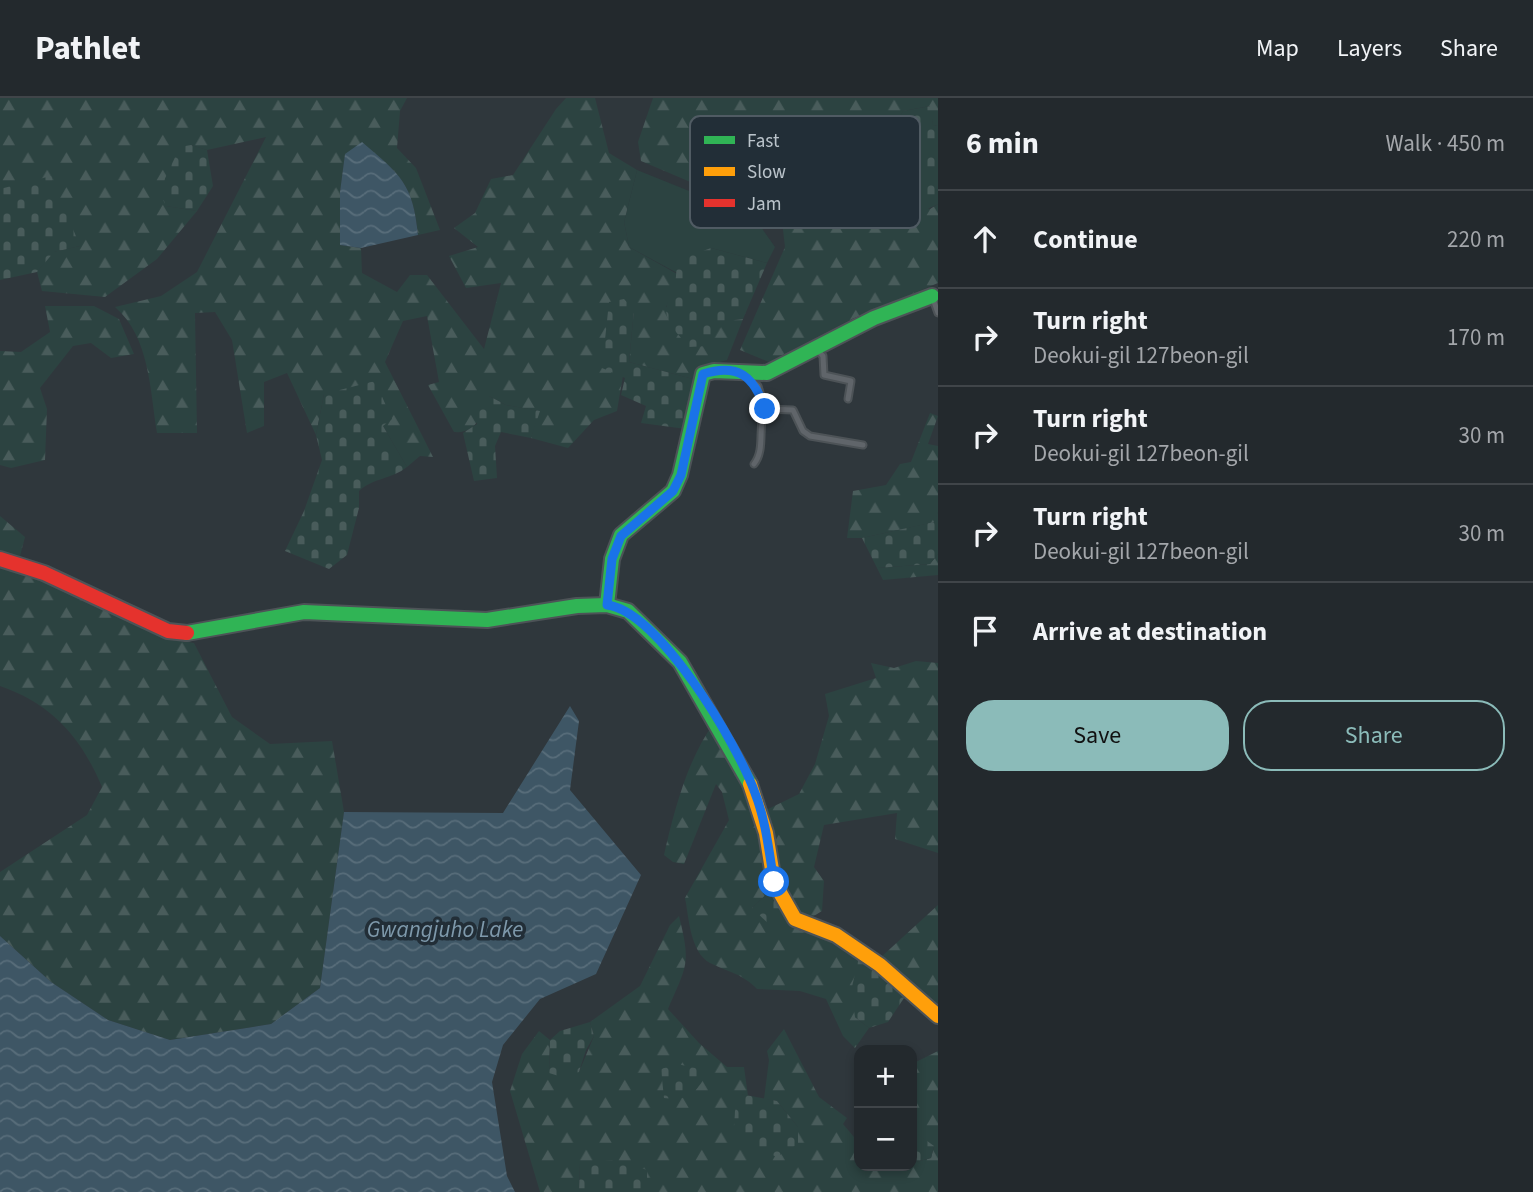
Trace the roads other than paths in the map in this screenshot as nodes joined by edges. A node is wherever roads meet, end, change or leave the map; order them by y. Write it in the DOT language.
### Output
graph roads {
  1 [pos="932,296"];
  2 [pos="938,313"];
  3 [pos="815,349"];
  4 [pos="744,374"];
  5 [pos="848,399"];
  6 [pos="765,409"];
  7 [pos="863,444"];
  8 [pos="754,464"];
  9 [pos="0,559"];
  10 [pos="607,605"];
  11 [pos="938,1016"];
  1 -- 2 [label="lane"];
  1 -- 3 [label="street"];
  3 -- 4 [label="street"];
  3 -- 5 [label="lane"];
  4 -- 6 [label="lane"];
  4 -- 10 [label="street"];
  6 -- 7 [label="lane"];
  6 -- 8 [label="lane"];
  9 -- 10 [label="street"];
  10 -- 11 [label="street"];
}
